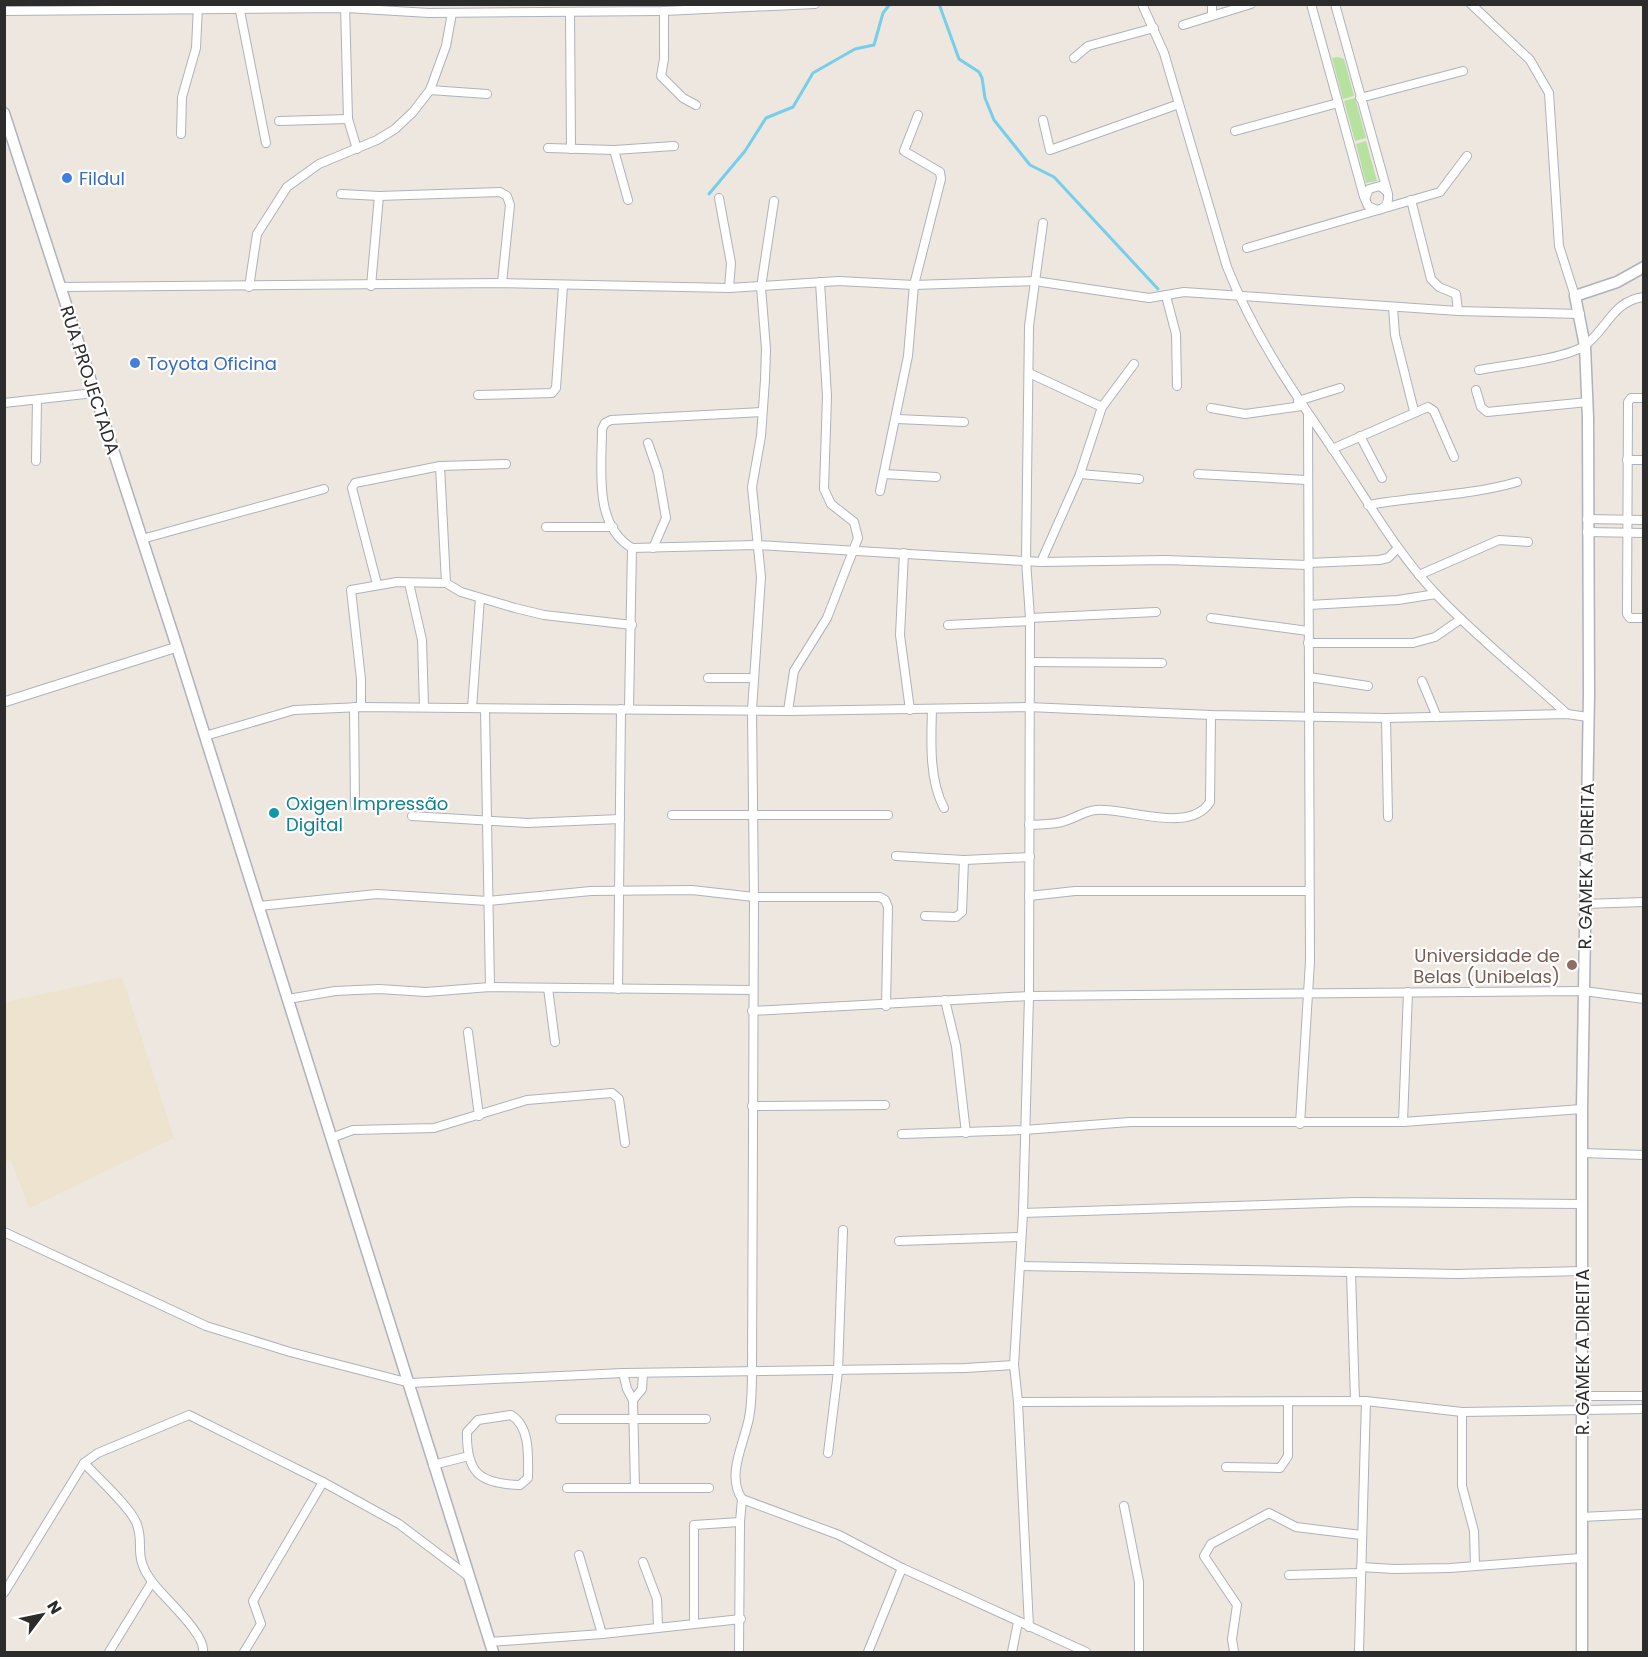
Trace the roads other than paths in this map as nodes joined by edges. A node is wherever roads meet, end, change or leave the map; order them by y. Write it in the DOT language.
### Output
graph roads {
  1 [pos="814,4"];
  2 [pos="1142,4"];
  3 [pos="1212,4"];
  4 [pos="1251,4"];
  5 [pos="1311,4"];
  6 [pos="1335,4"];
  7 [pos="1471,4"];
  8 [pos="198,6"];
  9 [pos="346,6"];
  10 [pos="80,7"];
  11 [pos="124,7"];
  12 [pos="259,8"];
  13 [pos="490,8"];
  14 [pos="4,11"];
  15 [pos="240,11"];
  16 [pos="664,11"];
  17 [pos="452,12"];
  18 [pos="570,12"];
  19 [pos="1212,15"];
  20 [pos="1183,26"];
  21 [pos="1154,28"];
  22 [pos="1074,58"];
  23 [pos="1463,71"];
  24 [pos="430,90"];
  25 [pos="487,94"];
  26 [pos="1360,98"];
  27 [pos="1338,103"];
  28 [pos="1179,104"];
  29 [pos="696,105"];
  30 [pos="4,113"];
  31 [pos="918,115"];
  32 [pos="348,119"];
  33 [pos="1043,120"];
  34 [pos="279,121"];
  35 [pos="1235,131"];
  36 [pos="181,134"];
  37 [pos="266,143"];
  38 [pos="674,146"];
  39 [pos="548,148"];
  40 [pos="357,149"];
  41 [pos="571,149"];
  42 [pos="614,150"];
  43 [pos="1467,156"];
  44 [pos="1387,193"];
  45 [pos="341,194"];
  46 [pos="379,196"];
  47 [pos="719,198"];
  48 [pos="628,200"];
  49 [pos="1411,200"];
  50 [pos="774,201"];
  51 [pos="1365,201"];
  52 [pos="1400,204"];
  53 [pos="1380,210"];
  54 [pos="1359,215"];
  55 [pos="1043,224"];
  56 [pos="1247,248"];
  57 [pos="1644,267"];
  58 [pos="1035,281"];
  59 [pos="820,282"];
  60 [pos="502,283"];
  61 [pos="914,285"];
  62 [pos="371,286"];
  63 [pos="562,286"];
  64 [pos="60,287"];
  65 [pos="249,287"];
  66 [pos="761,287"];
  67 [pos="729,288"];
  68 [pos="1166,296"];
  69 [pos="1575,296"];
  70 [pos="1238,297"];
  71 [pos="1644,297"];
  72 [pos="1393,307"];
  73 [pos="1458,311"];
  74 [pos="1580,314"];
  75 [pos="1585,346"];
  76 [pos="1134,364"];
  77 [pos="1479,370"];
  78 [pos="1029,373"];
  79 [pos="1177,386"];
  80 [pos="1340,388"];
  81 [pos="1476,390"];
  82 [pos="94,393"];
  83 [pos="478,394"];
  84 [pos="1644,398"];
  85 [pos="37,400"];
  86 [pos="1588,402"];
  87 [pos="4,403"];
  88 [pos="1300,404"];
  89 [pos="1102,407"];
  90 [pos="1211,408"];
  91 [pos="1414,411"];
  92 [pos="762,412"];
  93 [pos="1308,416"];
  94 [pos="897,419"];
  95 [pos="964,422"];
  96 [pos="1360,436"];
  97 [pos="648,443"];
  98 [pos="1332,449"];
  99 [pos="1454,457"];
  100 [pos="1627,460"];
  101 [pos="1644,460"];
  102 [pos="36,461"];
  103 [pos="506,464"];
  104 [pos="440,466"];
  105 [pos="884,474"];
  106 [pos="1080,474"];
  107 [pos="1198,474"];
  108 [pos="936,477"];
  109 [pos="1382,478"];
  110 [pos="1138,479"];
  111 [pos="1306,480"];
  112 [pos="1517,482"];
  113 [pos="324,489"];
  114 [pos="880,491"];
  115 [pos="1368,505"];
  116 [pos="1587,519"];
  117 [pos="1627,520"];
  118 [pos="1644,520"];
  119 [pos="546,527"];
  120 [pos="613,527"];
  121 [pos="1587,532"];
  122 [pos="1627,533"];
  123 [pos="1644,533"];
  124 [pos="142,539"];
  125 [pos="1528,542"];
  126 [pos="756,545"];
  127 [pos="632,548"];
  128 [pos="653,548"];
  129 [pos="1398,548"];
  130 [pos="852,550"];
  131 [pos="904,553"];
  132 [pos="1026,560"];
  133 [pos="1041,562"];
  134 [pos="1308,564"];
  135 [pos="1419,575"];
  136 [pos="409,582"];
  137 [pos="446,583"];
  138 [pos="377,584"];
  139 [pos="1436,594"];
  140 [pos="480,598"];
  141 [pos="1309,605"];
  142 [pos="1156,612"];
  143 [pos="1211,618"];
  144 [pos="1644,618"];
  145 [pos="1461,619"];
  146 [pos="1030,620"];
  147 [pos="632,625"];
  148 [pos="948,626"];
  149 [pos="1308,631"];
  150 [pos="1308,643"];
  151 [pos="177,647"];
  152 [pos="1030,662"];
  153 [pos="1162,663"];
  154 [pos="1309,677"];
  155 [pos="708,678"];
  156 [pos="753,678"];
  157 [pos="1422,681"];
  158 [pos="1368,686"];
  159 [pos="4,702"];
  160 [pos="358,707"];
  161 [pos="424,707"];
  162 [pos="1028,707"];
  163 [pos="472,708"];
  164 [pos="625,708"];
  165 [pos="484,710"];
  166 [pos="752,710"];
  167 [pos="910,710"];
  168 [pos="932,710"];
  169 [pos="788,711"];
  170 [pos="1567,714"];
  171 [pos="1210,715"];
  172 [pos="1309,717"];
  173 [pos="1437,717"];
  174 [pos="1588,717"];
  175 [pos="1386,718"];
  176 [pos="205,736"];
  177 [pos="356,806"];
  178 [pos="944,808"];
  179 [pos="672,815"];
  180 [pos="888,815"];
  181 [pos="412,816"];
  182 [pos="754,816"];
  183 [pos="1388,817"];
  184 [pos="620,819"];
  185 [pos="487,822"];
  186 [pos="1029,825"];
  187 [pos="896,856"];
  188 [pos="1030,857"];
  189 [pos="964,860"];
  190 [pos="618,891"];
  191 [pos="1309,891"];
  192 [pos="1029,896"];
  193 [pos="754,897"];
  194 [pos="488,901"];
  195 [pos="1644,902"];
  196 [pos="1584,904"];
  197 [pos="259,906"];
  198 [pos="925,916"];
  199 [pos="490,987"];
  200 [pos="548,988"];
  201 [pos="618,988"];
  202 [pos="753,990"];
  203 [pos="1584,991"];
  204 [pos="1408,992"];
  205 [pos="1308,994"];
  206 [pos="1029,996"];
  207 [pos="288,999"];
  208 [pos="1644,999"];
  209 [pos="945,1000"];
  210 [pos="886,1006"];
  211 [pos="752,1011"];
  212 [pos="468,1032"];
  213 [pos="555,1042"];
  214 [pos="885,1105"];
  215 [pos="752,1106"];
  216 [pos="1582,1109"];
  217 [pos="479,1116"];
  218 [pos="1403,1122"];
  219 [pos="1300,1124"];
  220 [pos="1024,1130"];
  221 [pos="966,1133"];
  222 [pos="902,1134"];
  223 [pos="331,1138"];
  224 [pos="625,1143"];
  225 [pos="1582,1153"];
  226 [pos="1644,1155"];
  227 [pos="1582,1204"];
  228 [pos="1023,1213"];
  229 [pos="843,1230"];
  230 [pos="4,1232"];
  231 [pos="1021,1236"];
  232 [pos="898,1241"];
  233 [pos="1020,1266"];
  234 [pos="1582,1271"];
  235 [pos="1351,1272"];
  236 [pos="1014,1365"];
  237 [pos="752,1371"];
  238 [pos="838,1371"];
  239 [pos="623,1373"];
  240 [pos="643,1374"];
  241 [pos="410,1383"];
  242 [pos="1582,1396"];
  243 [pos="1644,1396"];
  244 [pos="633,1400"];
  245 [pos="1355,1401"];
  246 [pos="1366,1401"];
  247 [pos="1018,1402"];
  248 [pos="1288,1402"];
  249 [pos="1582,1409"];
  250 [pos="1644,1409"];
  251 [pos="1462,1412"];
  252 [pos="560,1419"];
  253 [pos="634,1419"];
  254 [pos="706,1419"];
  255 [pos="828,1453"];
  256 [pos="469,1456"];
  257 [pos="84,1463"];
  258 [pos="433,1466"];
  259 [pos="1226,1467"];
  260 [pos="323,1482"];
  261 [pos="567,1488"];
  262 [pos="635,1488"];
  263 [pos="709,1488"];
  264 [pos="742,1499"];
  265 [pos="1124,1506"];
  266 [pos="1644,1514"];
  267 [pos="1581,1517"];
  268 [pos="740,1522"];
  269 [pos="1362,1535"];
  270 [pos="579,1555"];
  271 [pos="1581,1558"];
  272 [pos="643,1562"];
  273 [pos="1475,1566"];
  274 [pos="902,1568"];
  275 [pos="1361,1570"];
  276 [pos="1289,1575"];
  277 [pos="470,1577"];
  278 [pos="152,1582"];
  279 [pos="4,1593"];
  280 [pos="741,1619"];
  281 [pos="1018,1622"];
  282 [pos="694,1623"];
  283 [pos="1029,1627"];
  284 [pos="658,1628"];
  285 [pos="602,1634"];
  286 [pos="492,1647"];
  287 [pos="109,1653"];
  288 [pos="203,1653"];
  289 [pos="244,1653"];
  290 [pos="739,1653"];
  291 [pos="868,1653"];
  292 [pos="1012,1653"];
  293 [pos="1086,1653"];
  294 [pos="1139,1653"];
  295 [pos="1234,1653"];
  296 [pos="1359,1653"];
  297 [pos="1582,1653"];
  1 -- 16 [label="street"];
  2 -- 21 [label="street"];
  3 -- 19 [label="street"];
  4 -- 19 [label="street"];
  5 -- 27 [label="street"];
  6 -- 26 [label="street"];
  7 -- 69 [label="street"];
  8 -- 11 [label="street"];
  8 -- 15 [label="street"];
  8 -- 36 [label="street"];
  9 -- 12 [label="street"];
  9 -- 17 [label="street"];
  9 -- 32 [label="street"];
  10 -- 11 [label="street"];
  10 -- 14 [label="street"];
  12 -- 15 [label="street"];
  13 -- 17 [label="street"];
  13 -- 18 [label="street"];
  15 -- 37 [label="street"];
  16 -- 18 [label="street"];
  16 -- 29 [label="street"];
  17 -- 24 [label="street"];
  18 -- 41 [label="street"];
  19 -- 20 [label="street"];
  21 -- 22 [label="street"];
  21 -- 28 [label="street"];
  23 -- 26 [label="street"];
  24 -- 25 [label="street"];
  24 -- 40 [label="street"];
  26 -- 44 [label="street"];
  27 -- 35 [label="street"];
  27 -- 51 [label="street"];
  28 -- 33 [label="street"];
  28 -- 70 [label="street"];
  30 -- 64 [label="main road, RUA PROJECTADA"];
  31 -- 61 [label="street"];
  32 -- 34 [label="street"];
  32 -- 40 [label="street"];
  38 -- 42 [label="street"];
  39 -- 41 [label="street"];
  40 -- 65 [label="street"];
  41 -- 42 [label="street"];
  42 -- 48 [label="street"];
  43 -- 49 [label="street"];
  44 -- 51 [label="street"];
  44 -- 52 [label="street"];
  44 -- 53 [label="street"];
  45 -- 46 [label="street"];
  46 -- 60 [label="street"];
  46 -- 62 [label="street"];
  47 -- 67 [label="street"];
  49 -- 52 [label="street"];
  49 -- 73 [label="street"];
  50 -- 66 [label="street"];
  51 -- 53 [label="street"];
  51 -- 54 [label="street"];
  52 -- 53 [label="street"];
  53 -- 54 [label="street"];
  54 -- 56 [label="street"];
  55 -- 58 [label="street"];
  57 -- 69 [label="main road"];
  58 -- 61 [label="street"];
  58 -- 68 [label="street"];
  58 -- 78 [label="street"];
  59 -- 61 [label="street"];
  59 -- 66 [label="street"];
  59 -- 130 [label="street"];
  60 -- 62 [label="street"];
  60 -- 63 [label="street"];
  61 -- 94 [label="street"];
  62 -- 65 [label="street"];
  63 -- 67 [label="street"];
  63 -- 83 [label="street"];
  64 -- 65 [label="street"];
  64 -- 82 [label="main road, RUA PROJECTADA"];
  66 -- 67 [label="street"];
  66 -- 92 [label="street"];
  68 -- 70 [label="street"];
  68 -- 79 [label="street"];
  69 -- 74 [label="main road, R. GAMEK A DIREITA"];
  70 -- 72 [label="street"];
  70 -- 88 [label="street"];
  71 -- 75 [label="street"];
  72 -- 73 [label="street"];
  72 -- 91 [label="street"];
  73 -- 74 [label="street"];
  74 -- 75 [label="main road, R. GAMEK A DIREITA"];
  75 -- 77 [label="street"];
  75 -- 86 [label="main road, R. GAMEK A DIREITA"];
  76 -- 89 [label="street"];
  78 -- 89 [label="street"];
  78 -- 132 [label="street"];
  80 -- 88 [label="street"];
  81 -- 86 [label="street"];
  82 -- 85 [label="street"];
  82 -- 124 [label="main road, RUA PROJECTADA"];
  84 -- 100 [label="street"];
  85 -- 87 [label="street"];
  85 -- 102 [label="street"];
  86 -- 116 [label="main road, R. GAMEK A DIREITA"];
  88 -- 90 [label="street"];
  88 -- 93 [label="street"];
  89 -- 106 [label="street"];
  91 -- 96 [label="street"];
  91 -- 99 [label="street"];
  92 -- 120 [label="street"];
  92 -- 126 [label="street"];
  93 -- 98 [label="street"];
  93 -- 111 [label="street"];
  94 -- 95 [label="street"];
  94 -- 105 [label="street"];
  96 -- 98 [label="street"];
  96 -- 109 [label="street"];
  97 -- 128 [label="street"];
  98 -- 115 [label="street"];
  100 -- 101 [label="street"];
  100 -- 117 [label="street"];
  103 -- 104 [label="street"];
  104 -- 137 [label="street"];
  104 -- 138 [label="street"];
  105 -- 108 [label="street"];
  105 -- 114 [label="street"];
  106 -- 110 [label="street"];
  106 -- 133 [label="street"];
  107 -- 111 [label="street"];
  111 -- 134 [label="street"];
  112 -- 115 [label="street"];
  113 -- 124 [label="street"];
  115 -- 129 [label="street"];
  116 -- 117 [label="street"];
  116 -- 121 [label="main road, R. GAMEK A DIREITA"];
  117 -- 118 [label="street"];
  117 -- 122 [label="street"];
  119 -- 120 [label="street"];
  120 -- 127 [label="street"];
  121 -- 122 [label="street"];
  121 -- 174 [label="main road, R. GAMEK A DIREITA"];
  122 -- 123 [label="street"];
  122 -- 144 [label="street"];
  124 -- 151 [label="main road, RUA PROJECTADA"];
  125 -- 135 [label="street"];
  126 -- 128 [label="street"];
  126 -- 130 [label="street"];
  126 -- 156 [label="street"];
  127 -- 128 [label="street"];
  127 -- 147 [label="street"];
  129 -- 134 [label="street"];
  129 -- 135 [label="street"];
  130 -- 131 [label="street"];
  130 -- 169 [label="street"];
  131 -- 132 [label="street"];
  131 -- 167 [label="street"];
  132 -- 133 [label="street"];
  132 -- 146 [label="street"];
  133 -- 134 [label="street"];
  134 -- 141 [label="street"];
  135 -- 139 [label="street"];
  136 -- 137 [label="street"];
  136 -- 138 [label="street"];
  136 -- 161 [label="street"];
  137 -- 140 [label="street"];
  138 -- 160 [label="street"];
  139 -- 141 [label="street"];
  139 -- 145 [label="street"];
  140 -- 147 [label="street"];
  140 -- 163 [label="street"];
  141 -- 149 [label="street"];
  142 -- 146 [label="street"];
  143 -- 149 [label="street"];
  145 -- 150 [label="street"];
  145 -- 170 [label="street"];
  146 -- 148 [label="street"];
  146 -- 152 [label="street"];
  147 -- 164 [label="street"];
  149 -- 150 [label="street"];
  150 -- 154 [label="street"];
  151 -- 159 [label="street"];
  151 -- 176 [label="main road, RUA PROJECTADA"];
  152 -- 153 [label="street"];
  152 -- 162 [label="street"];
  154 -- 158 [label="street"];
  154 -- 172 [label="street"];
  155 -- 156 [label="street"];
  156 -- 166 [label="street"];
  157 -- 173 [label="street"];
  160 -- 161 [label="street"];
  160 -- 176 [label="street"];
  160 -- 177 [label="street"];
  161 -- 163 [label="street"];
  162 -- 168 [label="street"];
  162 -- 171 [label="street"];
  162 -- 186 [label="street"];
  163 -- 165 [label="street"];
  164 -- 165 [label="street"];
  164 -- 166 [label="street"];
  164 -- 184 [label="street"];
  165 -- 185 [label="street"];
  166 -- 169 [label="street"];
  166 -- 182 [label="street"];
  167 -- 168 [label="street"];
  167 -- 169 [label="street"];
  168 -- 178 [label="street"];
  170 -- 173 [label="street"];
  170 -- 174 [label="street"];
  171 -- 172 [label="street"];
  171 -- 186 [label="street"];
  172 -- 175 [label="street"];
  172 -- 191 [label="street"];
  173 -- 175 [label="street"];
  174 -- 196 [label="main road, R. GAMEK A DIREITA"];
  175 -- 183 [label="street"];
  176 -- 197 [label="main road, RUA PROJECTADA"];
  179 -- 182 [label="street"];
  180 -- 182 [label="street"];
  181 -- 185 [label="street"];
  182 -- 193 [label="street"];
  184 -- 185 [label="street"];
  184 -- 190 [label="street"];
  185 -- 194 [label="street"];
  186 -- 188 [label="street"];
  187 -- 189 [label="street"];
  188 -- 189 [label="street"];
  188 -- 192 [label="street"];
  189 -- 198 [label="street"];
  190 -- 193 [label="street"];
  190 -- 194 [label="street"];
  190 -- 201 [label="street"];
  191 -- 192 [label="street"];
  191 -- 205 [label="street"];
  192 -- 206 [label="street"];
  193 -- 202 [label="street"];
  193 -- 210 [label="street"];
  194 -- 197 [label="street"];
  194 -- 199 [label="street"];
  195 -- 196 [label="street"];
  196 -- 203 [label="main road, R. GAMEK A DIREITA"];
  197 -- 207 [label="main road, RUA PROJECTADA"];
  199 -- 200 [label="street"];
  199 -- 207 [label="street"];
  200 -- 201 [label="street"];
  200 -- 213 [label="street"];
  201 -- 202 [label="street"];
  202 -- 211 [label="street"];
  203 -- 204 [label="street"];
  203 -- 208 [label="street"];
  203 -- 216 [label="main road, R. GAMEK A DIREITA"];
  204 -- 205 [label="street"];
  204 -- 218 [label="street"];
  205 -- 206 [label="street"];
  205 -- 219 [label="street"];
  206 -- 209 [label="street"];
  206 -- 220 [label="street"];
  207 -- 223 [label="main road, RUA PROJECTADA"];
  209 -- 210 [label="street"];
  209 -- 221 [label="street"];
  210 -- 211 [label="street"];
  211 -- 215 [label="street"];
  212 -- 217 [label="street"];
  214 -- 215 [label="street"];
  215 -- 237 [label="street"];
  216 -- 218 [label="street"];
  216 -- 225 [label="main road, R. GAMEK A DIREITA"];
  217 -- 223 [label="street"];
  217 -- 224 [label="street"];
  218 -- 219 [label="street"];
  219 -- 220 [label="street"];
  220 -- 221 [label="street"];
  220 -- 228 [label="street"];
  221 -- 222 [label="street"];
  223 -- 241 [label="main road, RUA PROJECTADA"];
  225 -- 226 [label="street"];
  225 -- 227 [label="main road, R. GAMEK A DIREITA"];
  227 -- 228 [label="street"];
  227 -- 234 [label="main road, R. GAMEK A DIREITA"];
  228 -- 231 [label="street"];
  229 -- 238 [label="street"];
  230 -- 241 [label="street"];
  231 -- 232 [label="street"];
  231 -- 233 [label="street"];
  233 -- 235 [label="street"];
  233 -- 236 [label="street"];
  234 -- 235 [label="street"];
  234 -- 242 [label="main road, R. GAMEK A DIREITA"];
  235 -- 245 [label="street"];
  236 -- 238 [label="street"];
  236 -- 247 [label="street"];
  237 -- 238 [label="street"];
  237 -- 240 [label="street"];
  237 -- 264 [label="street"];
  238 -- 255 [label="street"];
  239 -- 240 [label="street"];
  239 -- 241 [label="street"];
  239 -- 244 [label="street"];
  240 -- 244 [label="street"];
  241 -- 258 [label="main road, RUA PROJECTADA"];
  242 -- 243 [label="street"];
  242 -- 249 [label="main road, R. GAMEK A DIREITA"];
  244 -- 253 [label="street"];
  245 -- 246 [label="street"];
  245 -- 248 [label="street"];
  246 -- 251 [label="street"];
  246 -- 269 [label="street"];
  247 -- 248 [label="street"];
  247 -- 283 [label="street"];
  248 -- 259 [label="street"];
  249 -- 250 [label="street"];
  249 -- 251 [label="street"];
  249 -- 267 [label="main road, R. GAMEK A DIREITA"];
  251 -- 273 [label="street"];
  252 -- 253 [label="street"];
  253 -- 254 [label="street"];
  253 -- 262 [label="street"];
  256 -- 256 [label="street"];
  256 -- 258 [label="street"];
  257 -- 260 [label="street"];
  257 -- 278 [label="street"];
  257 -- 279 [label="street"];
  258 -- 277 [label="main road, RUA PROJECTADA"];
  260 -- 277 [label="street"];
  260 -- 289 [label="street"];
  261 -- 262 [label="street"];
  262 -- 263 [label="street"];
  264 -- 268 [label="street"];
  264 -- 274 [label="street"];
  265 -- 294 [label="street"];
  266 -- 267 [label="street"];
  267 -- 271 [label="main road, R. GAMEK A DIREITA"];
  268 -- 280 [label="street"];
  268 -- 282 [label="street"];
  269 -- 275 [label="street"];
  269 -- 295 [label="street"];
  270 -- 285 [label="street"];
  271 -- 273 [label="street"];
  271 -- 297 [label="main road, R. GAMEK A DIREITA"];
  272 -- 284 [label="street"];
  273 -- 275 [label="street"];
  274 -- 281 [label="street"];
  274 -- 291 [label="street"];
  275 -- 276 [label="street"];
  275 -- 296 [label="street"];
  277 -- 286 [label="main road, RUA PROJECTADA"];
  278 -- 287 [label="street"];
  278 -- 288 [label="street"];
  280 -- 282 [label="street"];
  280 -- 290 [label="street"];
  281 -- 283 [label="street"];
  281 -- 292 [label="street"];
  282 -- 284 [label="street"];
  283 -- 293 [label="street"];
  284 -- 285 [label="street"];
  285 -- 286 [label="street"];
}
